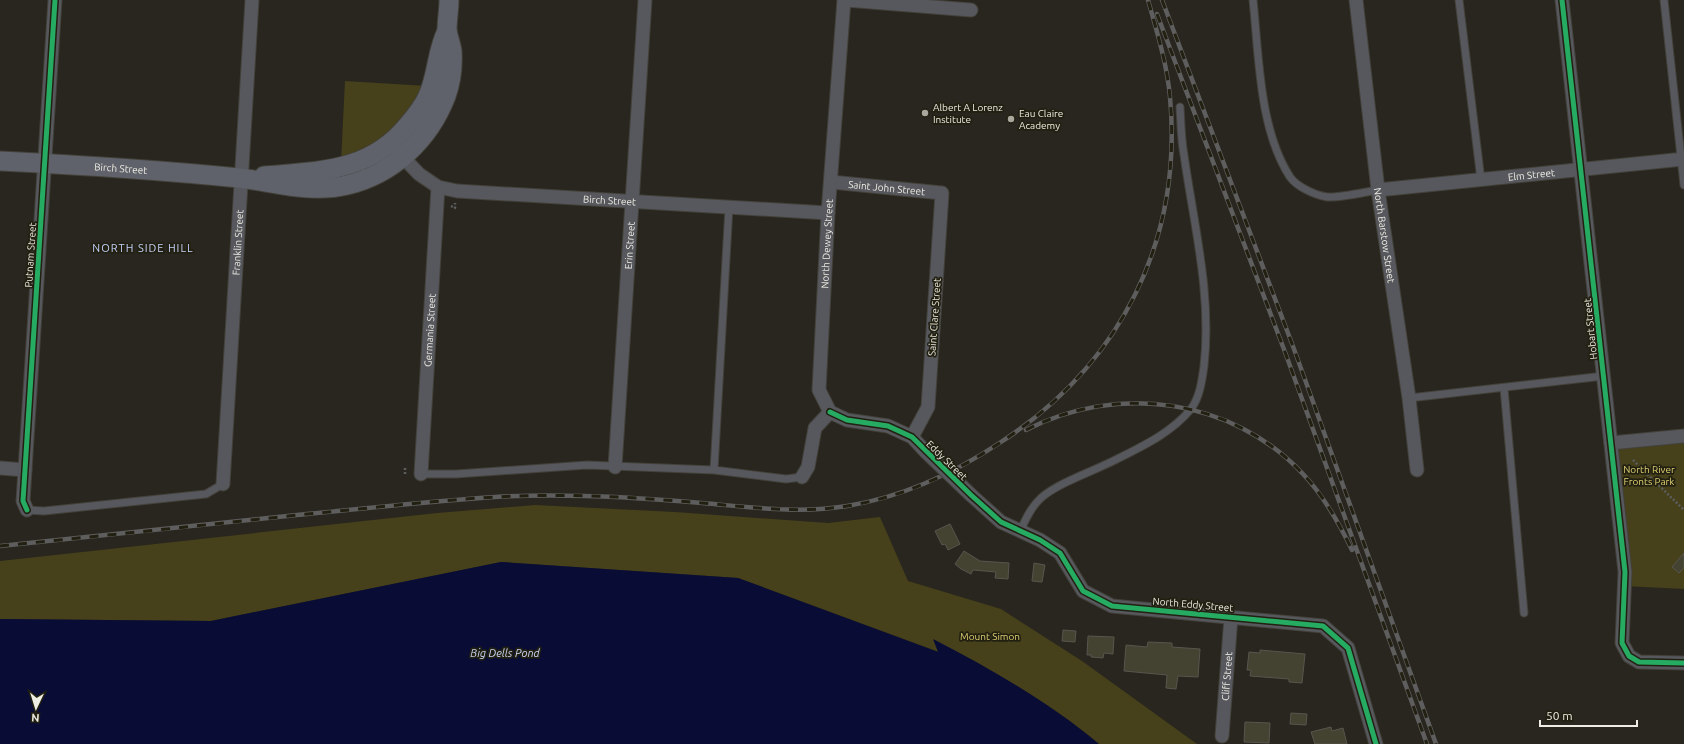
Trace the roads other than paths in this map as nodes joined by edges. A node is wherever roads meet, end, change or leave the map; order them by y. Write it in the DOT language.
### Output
graph roads {
  1 [pos="55,0"];
  2 [pos="252,0"];
  3 [pos="449,0"];
  4 [pos="645,0"];
  5 [pos="845,0"];
  6 [pos="1253,0"];
  7 [pos="1356,0"];
  8 [pos="1459,0"];
  9 [pos="1562,0"];
  10 [pos="1664,0"];
  11 [pos="971,10"];
  12 [pos="1180,107"];
  13 [pos="397,150"];
  14 [pos="1682,159"];
  15 [pos="0,161"];
  16 [pos="45,164"];
  17 [pos="1582,170"];
  18 [pos="241,178"];
  19 [pos="1481,180"];
  20 [pos="831,182"];
  21 [pos="1684,185"];
  22 [pos="438,187"];
  23 [pos="1378,190"];
  24 [pos="942,193"];
  25 [pos="632,201"];
  26 [pos="730,207"];
  27 [pos="828,213"];
  28 [pos="1604,376"];
  29 [pos="1504,388"];
  30 [pos="1409,398"];
  31 [pos="830,412"];
  32 [pos="1684,436"];
  33 [pos="912,437"];
  34 [pos="1611,443"];
  35 [pos="616,467"];
  36 [pos="0,468"];
  37 [pos="25,470"];
  38 [pos="714,470"];
  39 [pos="1417,470"];
  40 [pos="420,474"];
  41 [pos="802,477"];
  42 [pos="223,484"];
  43 [pos="971,495"];
  44 [pos="27,510"];
  45 [pos="1020,531"];
  46 [pos="1524,613"];
  47 [pos="1231,617"];
  48 [pos="1684,663"];
  49 [pos="1222,736"];
  50 [pos="1376,744"];
  1 -- 16 [label="street, Putnam Street"];
  2 -- 18 [label="street, Franklin Street"];
  3 -- 13 [label="main road"];
  4 -- 25 [label="street, Erin Street"];
  5 -- 11 [label="street"];
  5 -- 20 [label="street, North Dewey Street"];
  6 -- 23 [label="lane"];
  7 -- 23 [label="street, North Barstow Street"];
  8 -- 19 [label="lane"];
  9 -- 17 [label="street, Hobart Street"];
  10 -- 14 [label="lane"];
  12 -- 45 [label="lane"];
  13 -- 18 [label="main road, Birch Street"];
  13 -- 22 [label="street, Birch Street"];
  14 -- 17 [label="street, Elm Street"];
  14 -- 21 [label="lane"];
  15 -- 16 [label="main road, Birch Street"];
  16 -- 18 [label="main road, Birch Street"];
  16 -- 37 [label="street, Putnam Street"];
  17 -- 19 [label="street, Elm Street"];
  17 -- 28 [label="street, Hobart Street"];
  18 -- 42 [label="street, Franklin Street"];
  19 -- 23 [label="street, Elm Street"];
  20 -- 24 [label="street, Saint John Street"];
  20 -- 27 [label="street, North Dewey Street"];
  22 -- 25 [label="street, Birch Street"];
  22 -- 40 [label="street, Germania Street"];
  23 -- 30 [label="street, North Barstow Street"];
  24 -- 33 [label="street, Saint Clare Street"];
  25 -- 26 [label="street, Birch Street"];
  25 -- 35 [label="street, Erin Street"];
  26 -- 27 [label="street, Birch Street"];
  26 -- 38 [label="lane"];
  27 -- 31 [label="street, North Dewey Street"];
  28 -- 29 [label="lane"];
  28 -- 34 [label="street, Hobart Street"];
  29 -- 30 [label="lane"];
  29 -- 46 [label="lane"];
  30 -- 39 [label="street, North Barstow Street"];
  31 -- 33 [label="street"];
  31 -- 41 [label="street"];
  32 -- 34 [label="street"];
  33 -- 43 [label="street, Eddy Street, bridge"];
  34 -- 48 [label="street, Hobart Street"];
  35 -- 38 [label="lane"];
  35 -- 40 [label="lane"];
  36 -- 37 [label="street"];
  37 -- 44 [label="street, Putnam Street"];
  38 -- 41 [label="lane"];
  42 -- 44 [label="lane"];
  43 -- 45 [label="street, North Eddy Street"];
  45 -- 47 [label="street, North Eddy Street"];
  47 -- 49 [label="street, Cliff Street"];
  47 -- 50 [label="street, North Eddy Street"];
}
